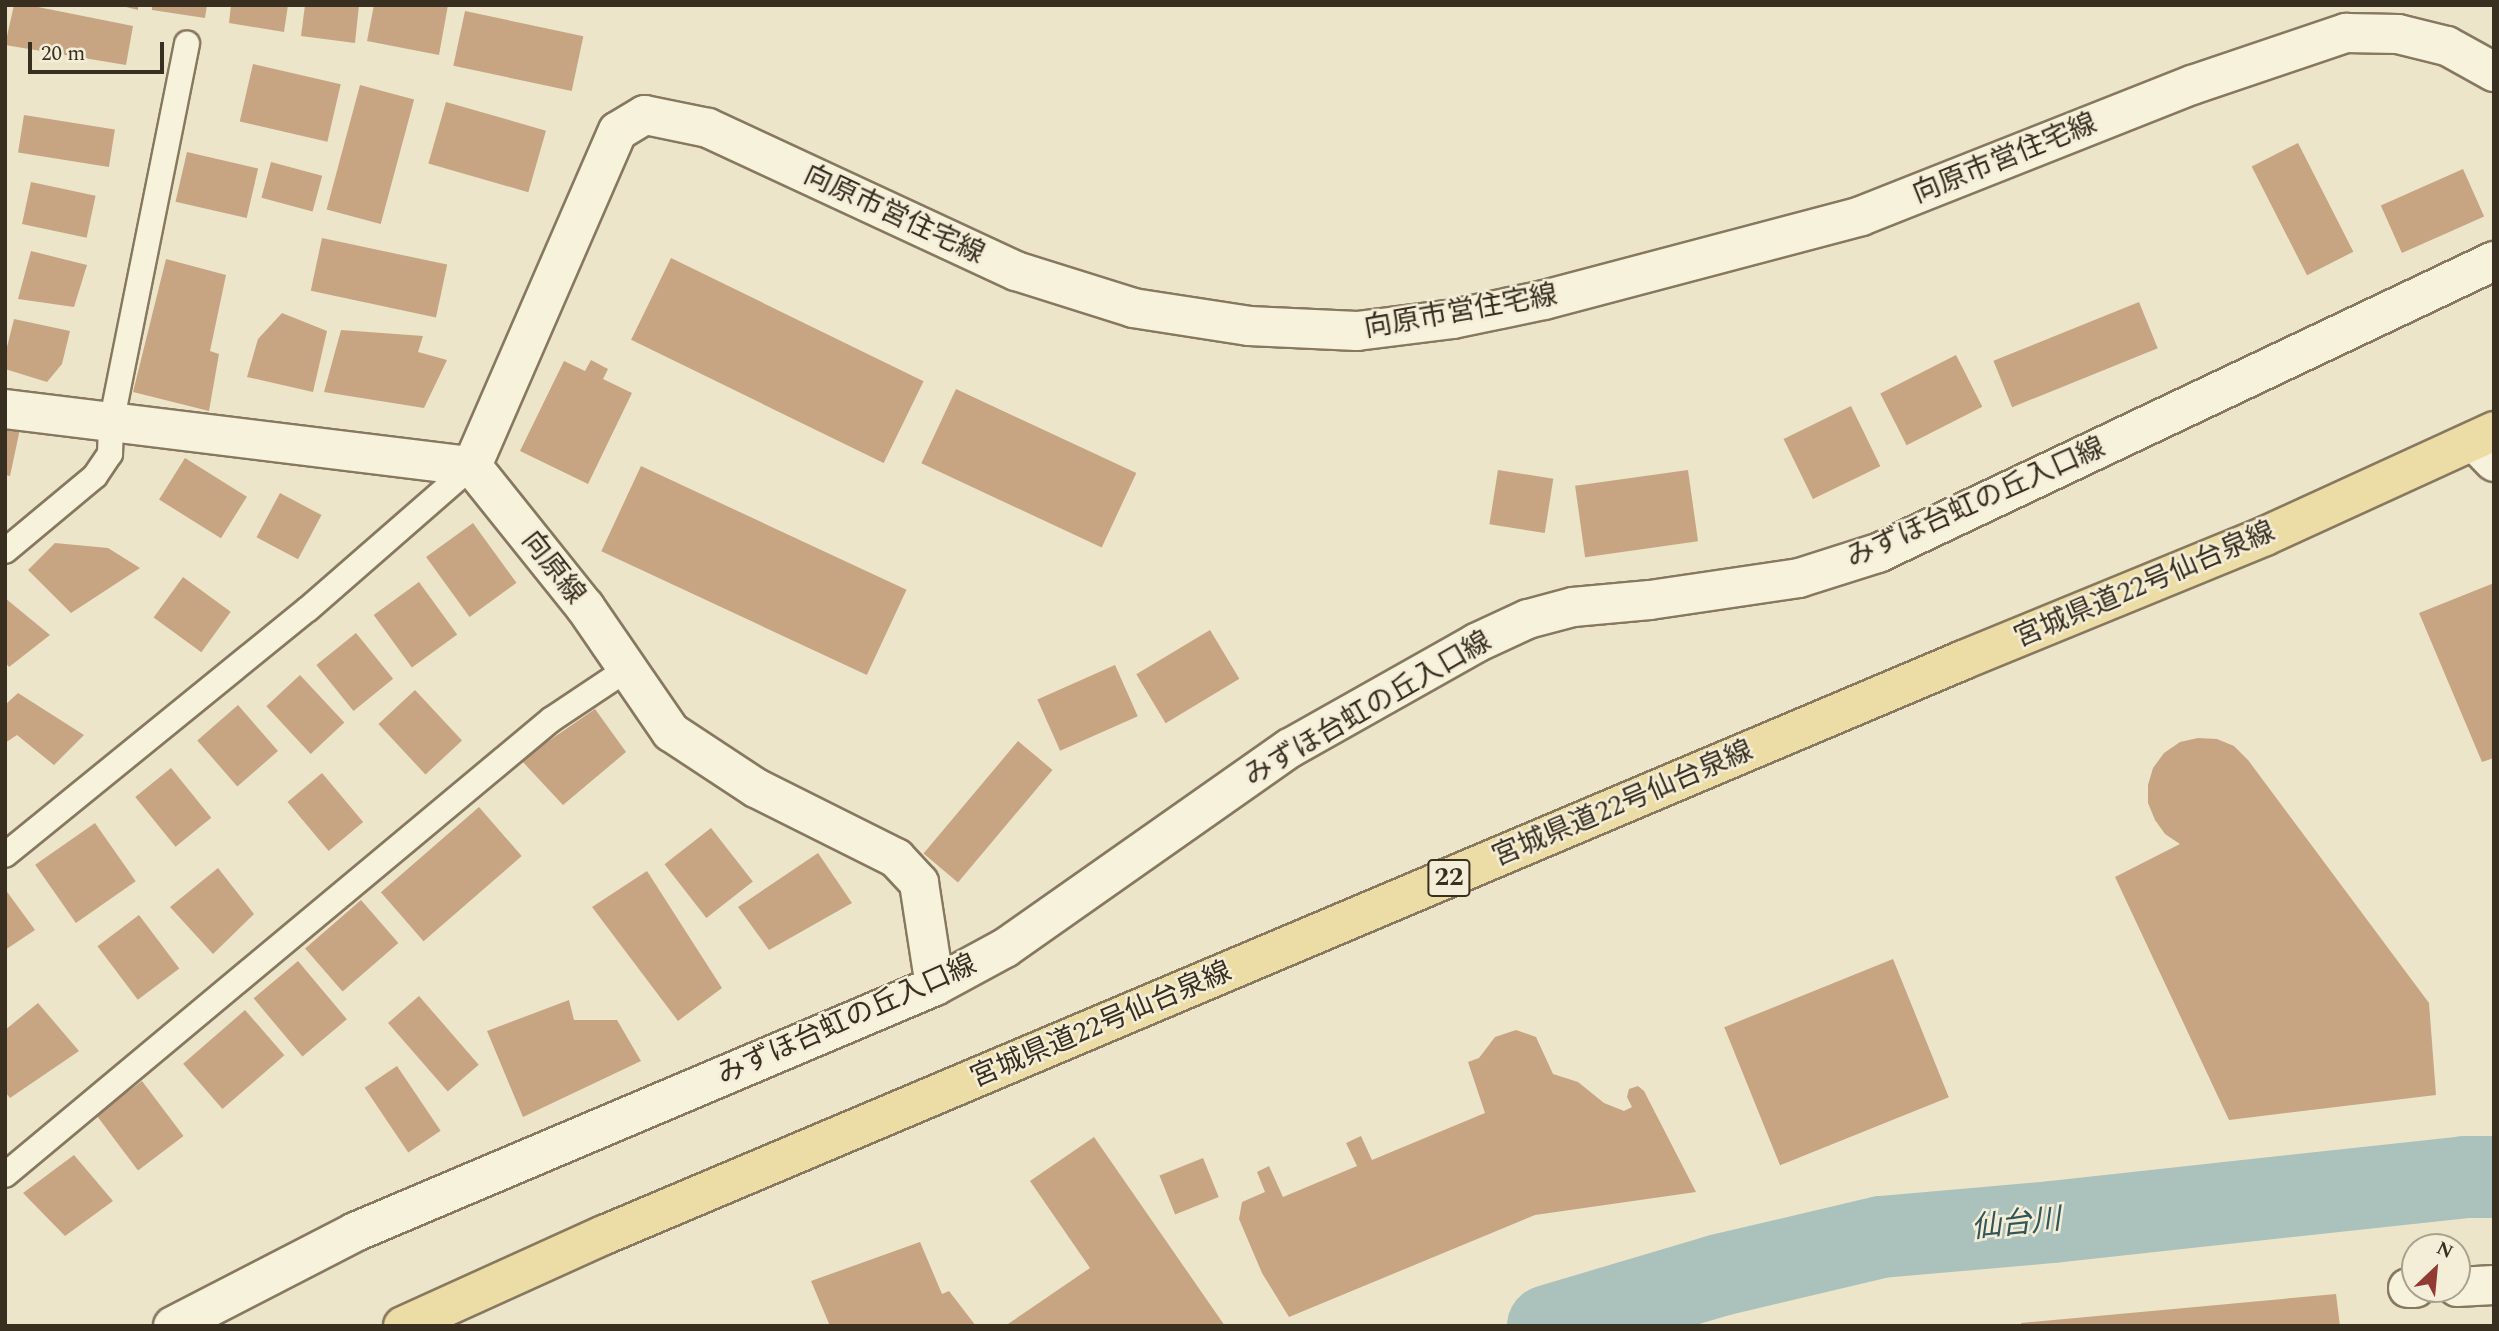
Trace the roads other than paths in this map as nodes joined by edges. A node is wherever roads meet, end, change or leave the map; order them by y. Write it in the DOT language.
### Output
graph roads {
  1 [pos="187,44"];
  2 [pos="2494,72"];
  3 [pos="2494,261"];
  4 [pos="5,409"];
  5 [pos="111,424"];
  6 [pos="2487,444"];
  7 [pos="472,466"];
  8 [pos="5,551"];
  9 [pos="627,669"];
  10 [pos="5,855"];
  11 [pos="935,986"];
  12 [pos="5,1175"];
  13 [pos="2494,1285"];
  14 [pos="2471,1286"];
  15 [pos="173,1326"];
  16 [pos="404,1326"];
  1 -- 5 [label="lane"];
  2 -- 7 [label="street, 向原市営住宅線"];
  3 -- 11 [label="street, みずほ台虹の丘入口線"];
  4 -- 5 [label="street"];
  5 -- 7 [label="street"];
  5 -- 8 [label="lane"];
  6 -- 16 [label="main road, 宮城県道22号仙台泉線 / 22"];
  7 -- 9 [label="street, 向原線"];
  7 -- 10 [label="lane"];
  9 -- 11 [label="street, 向原線"];
  9 -- 12 [label="lane"];
  11 -- 15 [label="street, みずほ台虹の丘入口線"];
  13 -- 14 [label="street"];
}
